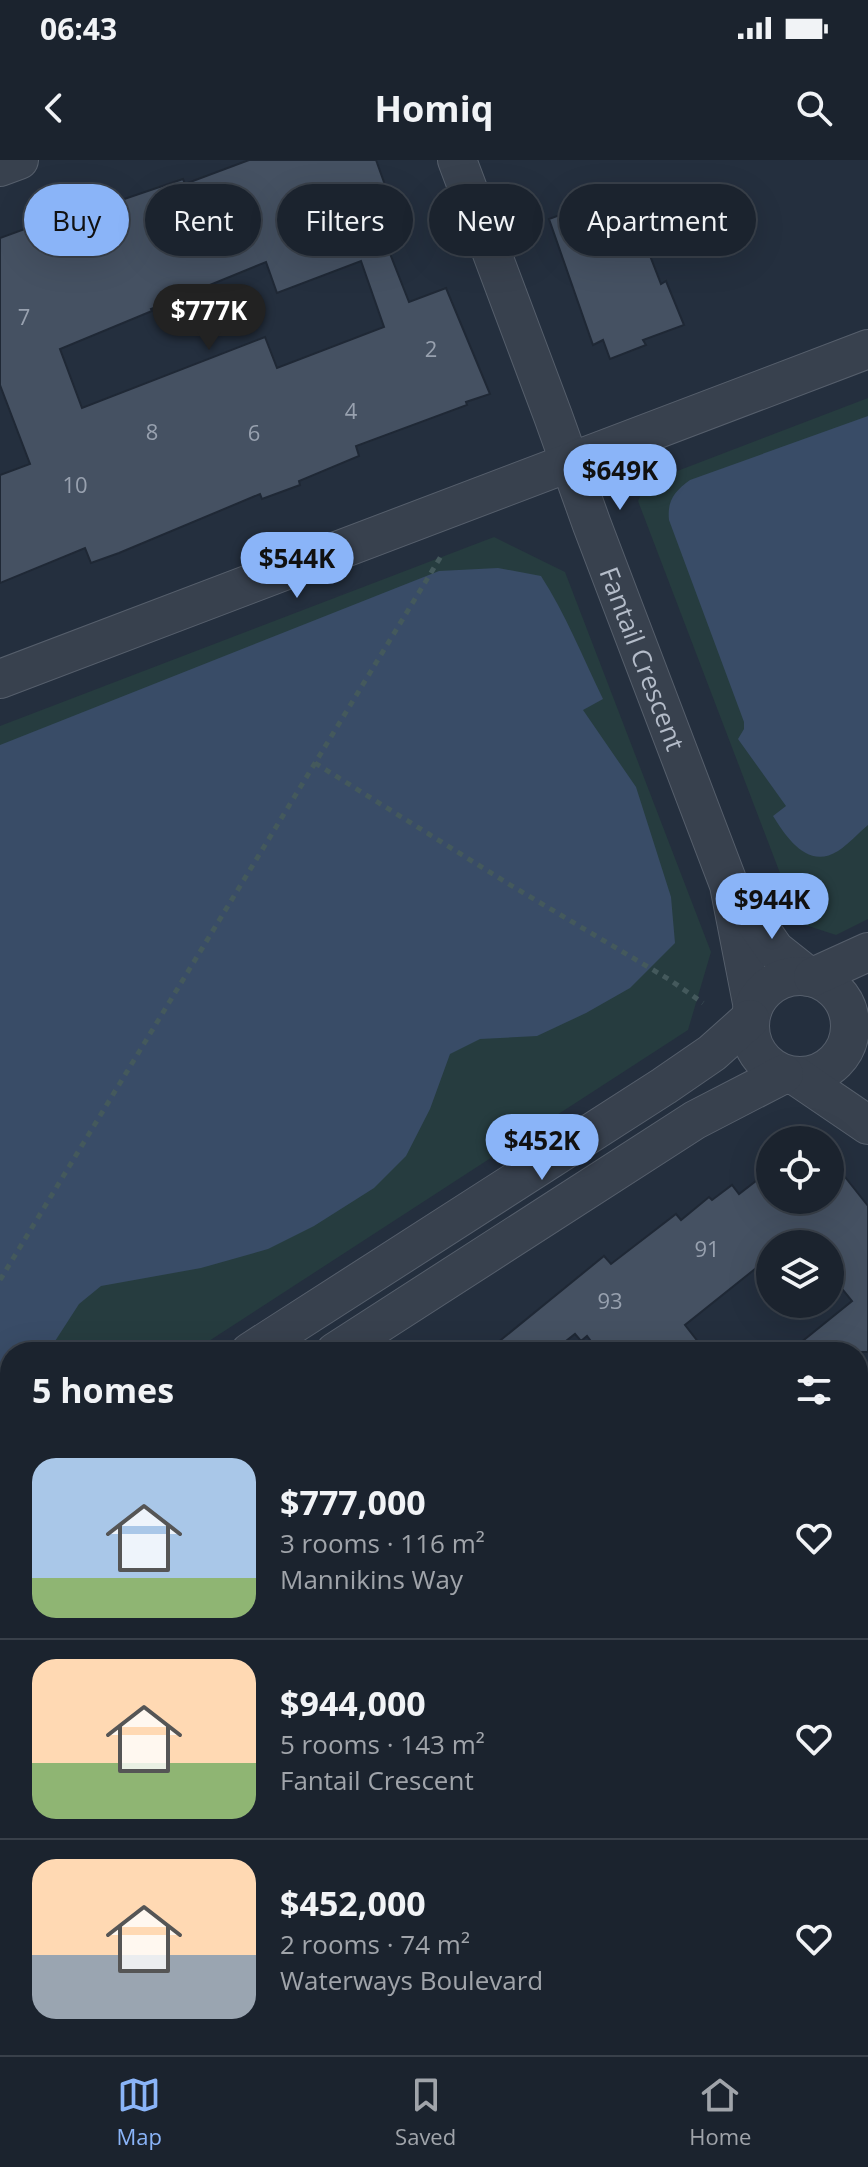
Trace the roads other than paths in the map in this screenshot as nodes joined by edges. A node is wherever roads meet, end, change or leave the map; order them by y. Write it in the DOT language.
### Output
graph roads {
  1 [pos="19,160"];
  2 [pos="457,160"];
  3 [pos="0,167"];
  4 [pos="868,349"];
  5 [pos="571,463"];
  6 [pos="0,679"];
  7 [pos="729,885"];
  8 [pos="868,952"];
  9 [pos="811,977"];
  10 [pos="751,1014"];
  11 [pos="855,1026"];
  12 [pos="868,1073"];
  13 [pos="790,1075"];
  14 [pos="868,1125"];
  15 [pos="239,1342"];
  16 [pos="351,1342"];
  1 -- 3 [label="street"];
  2 -- 5 [label="street, Fantail Crescent"];
  4 -- 5 [label="street"];
  5 -- 6 [label="street"];
  5 -- 7 [label="street, Fantail Crescent"];
  7 -- 9 [label="street, Fantail Crescent"];
  7 -- 10 [label="street, Fantail Crescent"];
  8 -- 9 [label="street"];
  9 -- 10 [label="street"];
  9 -- 11 [label="street"];
  10 -- 13 [label="street"];
  10 -- 15 [label="street"];
  11 -- 12 [label="street"];
  11 -- 13 [label="street"];
  13 -- 14 [label="street"];
  13 -- 16 [label="street"];
}
